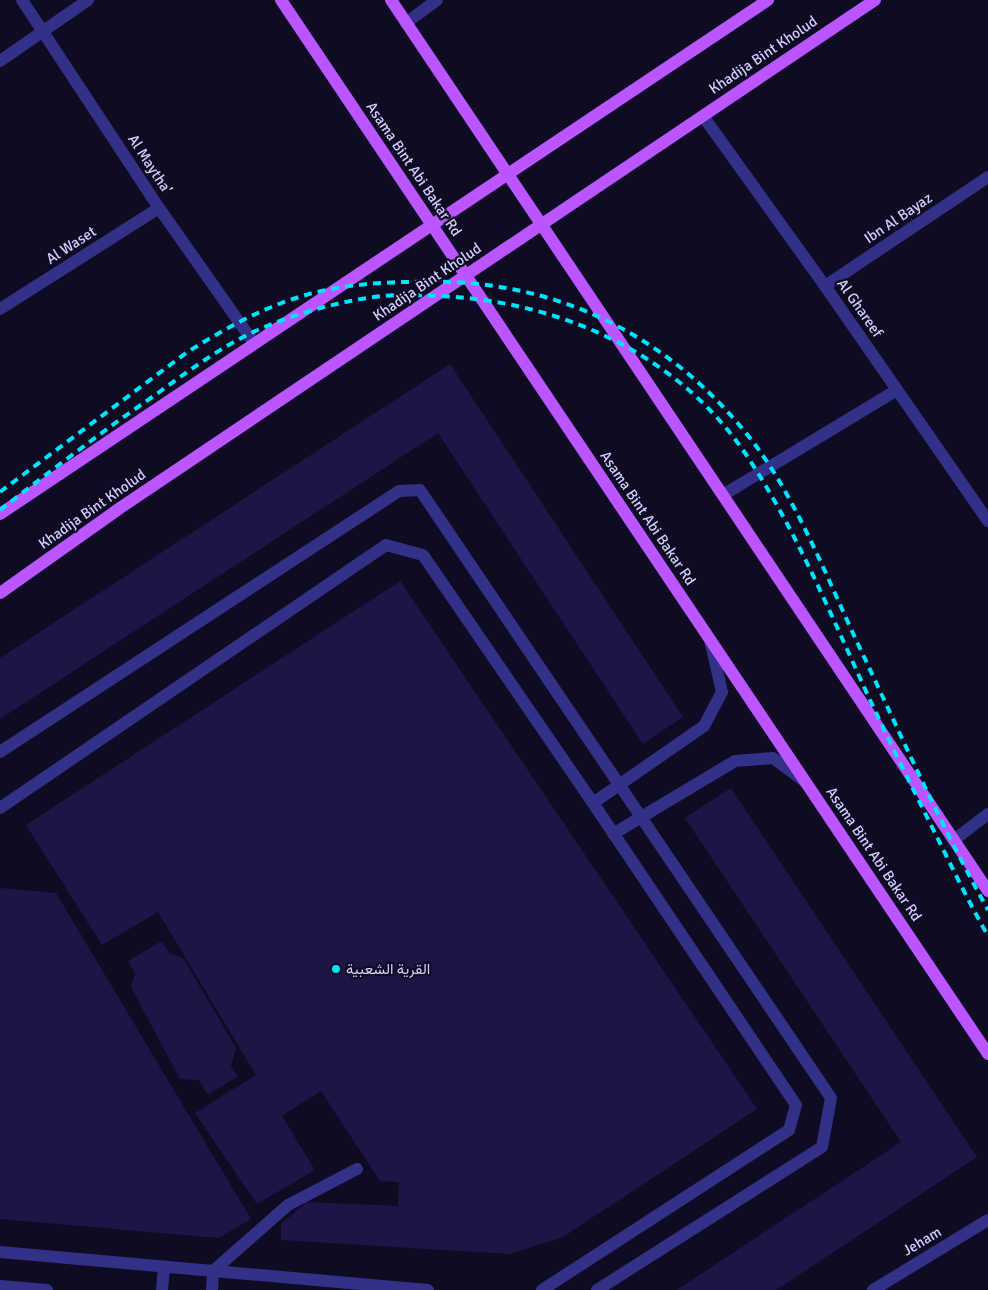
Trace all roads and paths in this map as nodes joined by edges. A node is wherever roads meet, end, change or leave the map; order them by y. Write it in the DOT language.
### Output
graph roads {
  1 [pos="22,0"];
  2 [pos="88,0"];
  3 [pos="281,0"];
  4 [pos="390,0"];
  5 [pos="437,0"];
  6 [pos="768,0"];
  7 [pos="875,0"];
  8 [pos="406,23"];
  9 [pos="43,32"];
  10 [pos="0,61"];
  11 [pos="703,116"];
  12 [pos="507,174"];
  13 [pos="988,177"];
  14 [pos="159,208"];
  15 [pos="432,224"];
  16 [pos="541,224"];
  17 [pos="466,275"];
  18 [pos="825,286"];
  19 [pos="0,309"];
  20 [pos="254,343"];
  21 [pos="897,390"];
  22 [pos="723,495"];
  23 [pos="0,514"];
  24 [pos="988,521"];
  25 [pos="0,593"];
  26 [pos="709,638"];
  27 [pos="0,752"];
  28 [pos="806,782"];
  29 [pos="619,783"];
  30 [pos="593,803"];
  31 [pos="0,808"];
  32 [pos="988,814"];
  33 [pos="642,817"];
  34 [pos="612,834"];
  35 [pos="954,840"];
  36 [pos="988,891"];
  37 [pos="988,1054"];
  38 [pos="357,1169"];
  39 [pos="988,1220"];
  40 [pos="0,1252"];
  41 [pos="164,1267"];
  42 [pos="213,1271"];
  43 [pos="0,1286"];
  44 [pos="46,1290"];
  45 [pos="162,1290"];
  46 [pos="212,1290"];
  47 [pos="428,1290"];
  48 [pos="542,1290"];
  49 [pos="598,1290"];
  50 [pos="873,1290"];
  1 -- 9 [label="street, Al Maytha'"];
  2 -- 9 [label="street"];
  3 -- 15 [label="main road, Asama Bint Abi Bakar Rd"];
  4 -- 8 [label="main road"];
  5 -- 8 [label="street"];
  6 -- 12 [label="main road"];
  7 -- 11 [label="main road, Khadija Bint Kholud"];
  8 -- 12 [label="main road"];
  9 -- 10 [label="street"];
  9 -- 14 [label="street, Al Maytha'"];
  11 -- 16 [label="main road, Khadija Bint Kholud"];
  11 -- 18 [label="street, Al Ghareef"];
  12 -- 15 [label="main road"];
  12 -- 16 [label="main road"];
  13 -- 18 [label="street, Ibn Al Bayaz"];
  14 -- 19 [label="street, Al Waset"];
  14 -- 20 [label="street, Al Maytha'"];
  15 -- 17 [label="main road, Asama Bint Abi Bakar Rd"];
  15 -- 20 [label="main road"];
  16 -- 17 [label="main road, Khadija Bint Kholud"];
  16 -- 22 [label="main road"];
  17 -- 25 [label="main road, Khadija Bint Kholud"];
  17 -- 26 [label="main road, Asama Bint Abi Bakar Rd"];
  18 -- 21 [label="street, Al Ghareef"];
  20 -- 23 [label="main road"];
  21 -- 22 [label="street"];
  21 -- 24 [label="street, Al Ghareef"];
  22 -- 35 [label="main road"];
  26 -- 28 [label="main road, Asama Bint Abi Bakar Rd"];
  26 -- 29 [label="street"];
  27 -- 29 [label="street"];
  28 -- 33 [label="street"];
  28 -- 37 [label="main road, Asama Bint Abi Bakar Rd"];
  29 -- 30 [label="street"];
  29 -- 33 [label="street"];
  30 -- 31 [label="street"];
  30 -- 34 [label="street"];
  32 -- 35 [label="street"];
  33 -- 34 [label="street"];
  33 -- 49 [label="street"];
  34 -- 48 [label="street"];
  35 -- 36 [label="main road"];
  38 -- 42 [label="street"];
  39 -- 50 [label="street, Jeham"];
  40 -- 41 [label="street"];
  41 -- 42 [label="street"];
  41 -- 45 [label="street"];
  42 -- 46 [label="street"];
  42 -- 47 [label="street"];
  43 -- 44 [label="street"];
}
